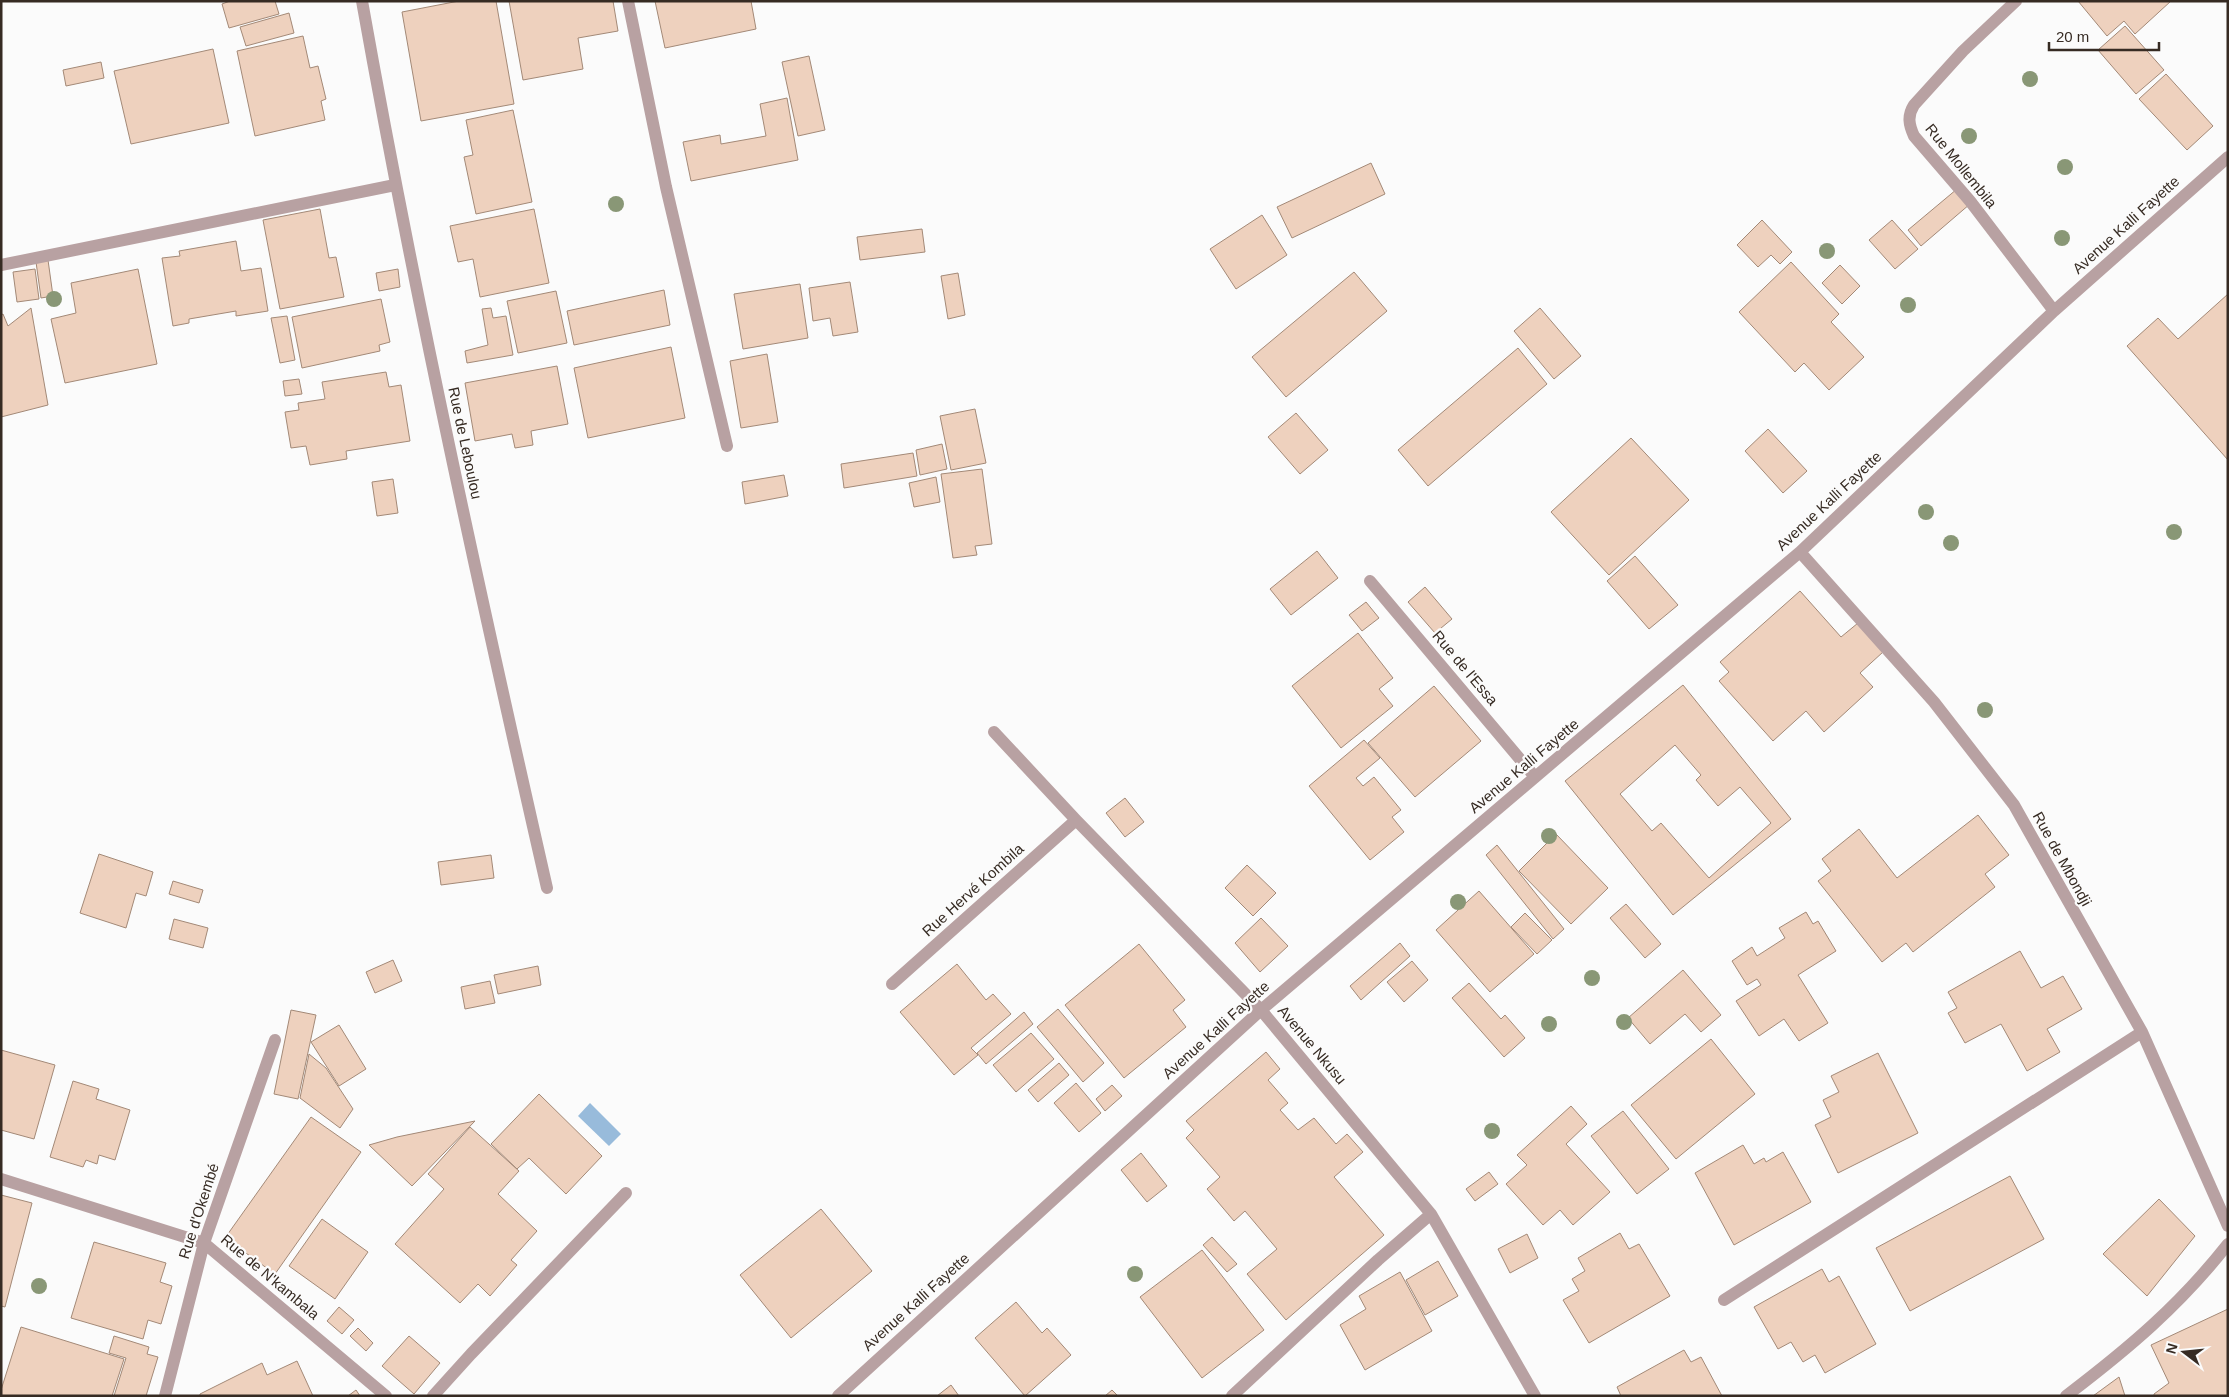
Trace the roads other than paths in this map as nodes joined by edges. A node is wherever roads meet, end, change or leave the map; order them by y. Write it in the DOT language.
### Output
graph roads {
  1 [pos="362,1"];
  2 [pos="628,1"];
  3 [pos="2016,1"];
  4 [pos="2228,157"];
  5 [pos="395,185"];
  6 [pos="1,265"];
  7 [pos="2054,311"];
  8 [pos="727,446"];
  9 [pos="1800,552"];
  10 [pos="1370,580"];
  11 [pos="994,732"];
  12 [pos="1535,777"];
  13 [pos="1076,820"];
  14 [pos="547,888"];
  15 [pos="892,984"];
  16 [pos="1262,1010"];
  17 [pos="2142,1032"];
  18 [pos="274,1040"];
  19 [pos="1,1179"];
  20 [pos="626,1193"];
  21 [pos="1431,1214"];
  22 [pos="2228,1226"];
  23 [pos="204,1243"];
  24 [pos="2228,1244"];
  25 [pos="1724,1300"];
  26 [pos="166,1396"];
  27 [pos="386,1396"];
  28 [pos="433,1396"];
  29 [pos="838,1396"];
  30 [pos="1232,1396"];
  31 [pos="1535,1396"];
  32 [pos="2066,1396"];
  1 -- 5 [label="street, Rue de Leboulou"];
  2 -- 8 [label="street"];
  3 -- 7 [label="street, Rue Mollembila"];
  4 -- 7 [label="street, Avenue Kalli Fayette"];
  5 -- 6 [label="street"];
  5 -- 14 [label="street, Rue de Leboulou"];
  7 -- 9 [label="street, Avenue Kalli Fayette"];
  9 -- 12 [label="street, Avenue Kalli Fayette"];
  9 -- 17 [label="street, Rue de Mbondji"];
  10 -- 12 [label="street, Rue de l'Essa"];
  11 -- 13 [label="street, Avenue Nkusu"];
  12 -- 16 [label="street, Avenue Kalli Fayette"];
  13 -- 15 [label="street, Rue Hervé Kombila"];
  13 -- 16 [label="street, Avenue Nkusu"];
  16 -- 21 [label="street, Avenue Nkusu"];
  16 -- 29 [label="street, Avenue Kalli Fayette"];
  17 -- 22 [label="street, Rue de Mbondji"];
  17 -- 25 [label="street"];
  18 -- 23 [label="street, Rue d'Okembé"];
  19 -- 23 [label="street, Rue de N'kambala"];
  20 -- 28 [label="street"];
  21 -- 30 [label="street"];
  21 -- 31 [label="street, Avenue Nkusu"];
  23 -- 26 [label="street, Rue d'Okembé"];
  23 -- 27 [label="street, Rue de N'kambala"];
  24 -- 32 [label="street"];
}
